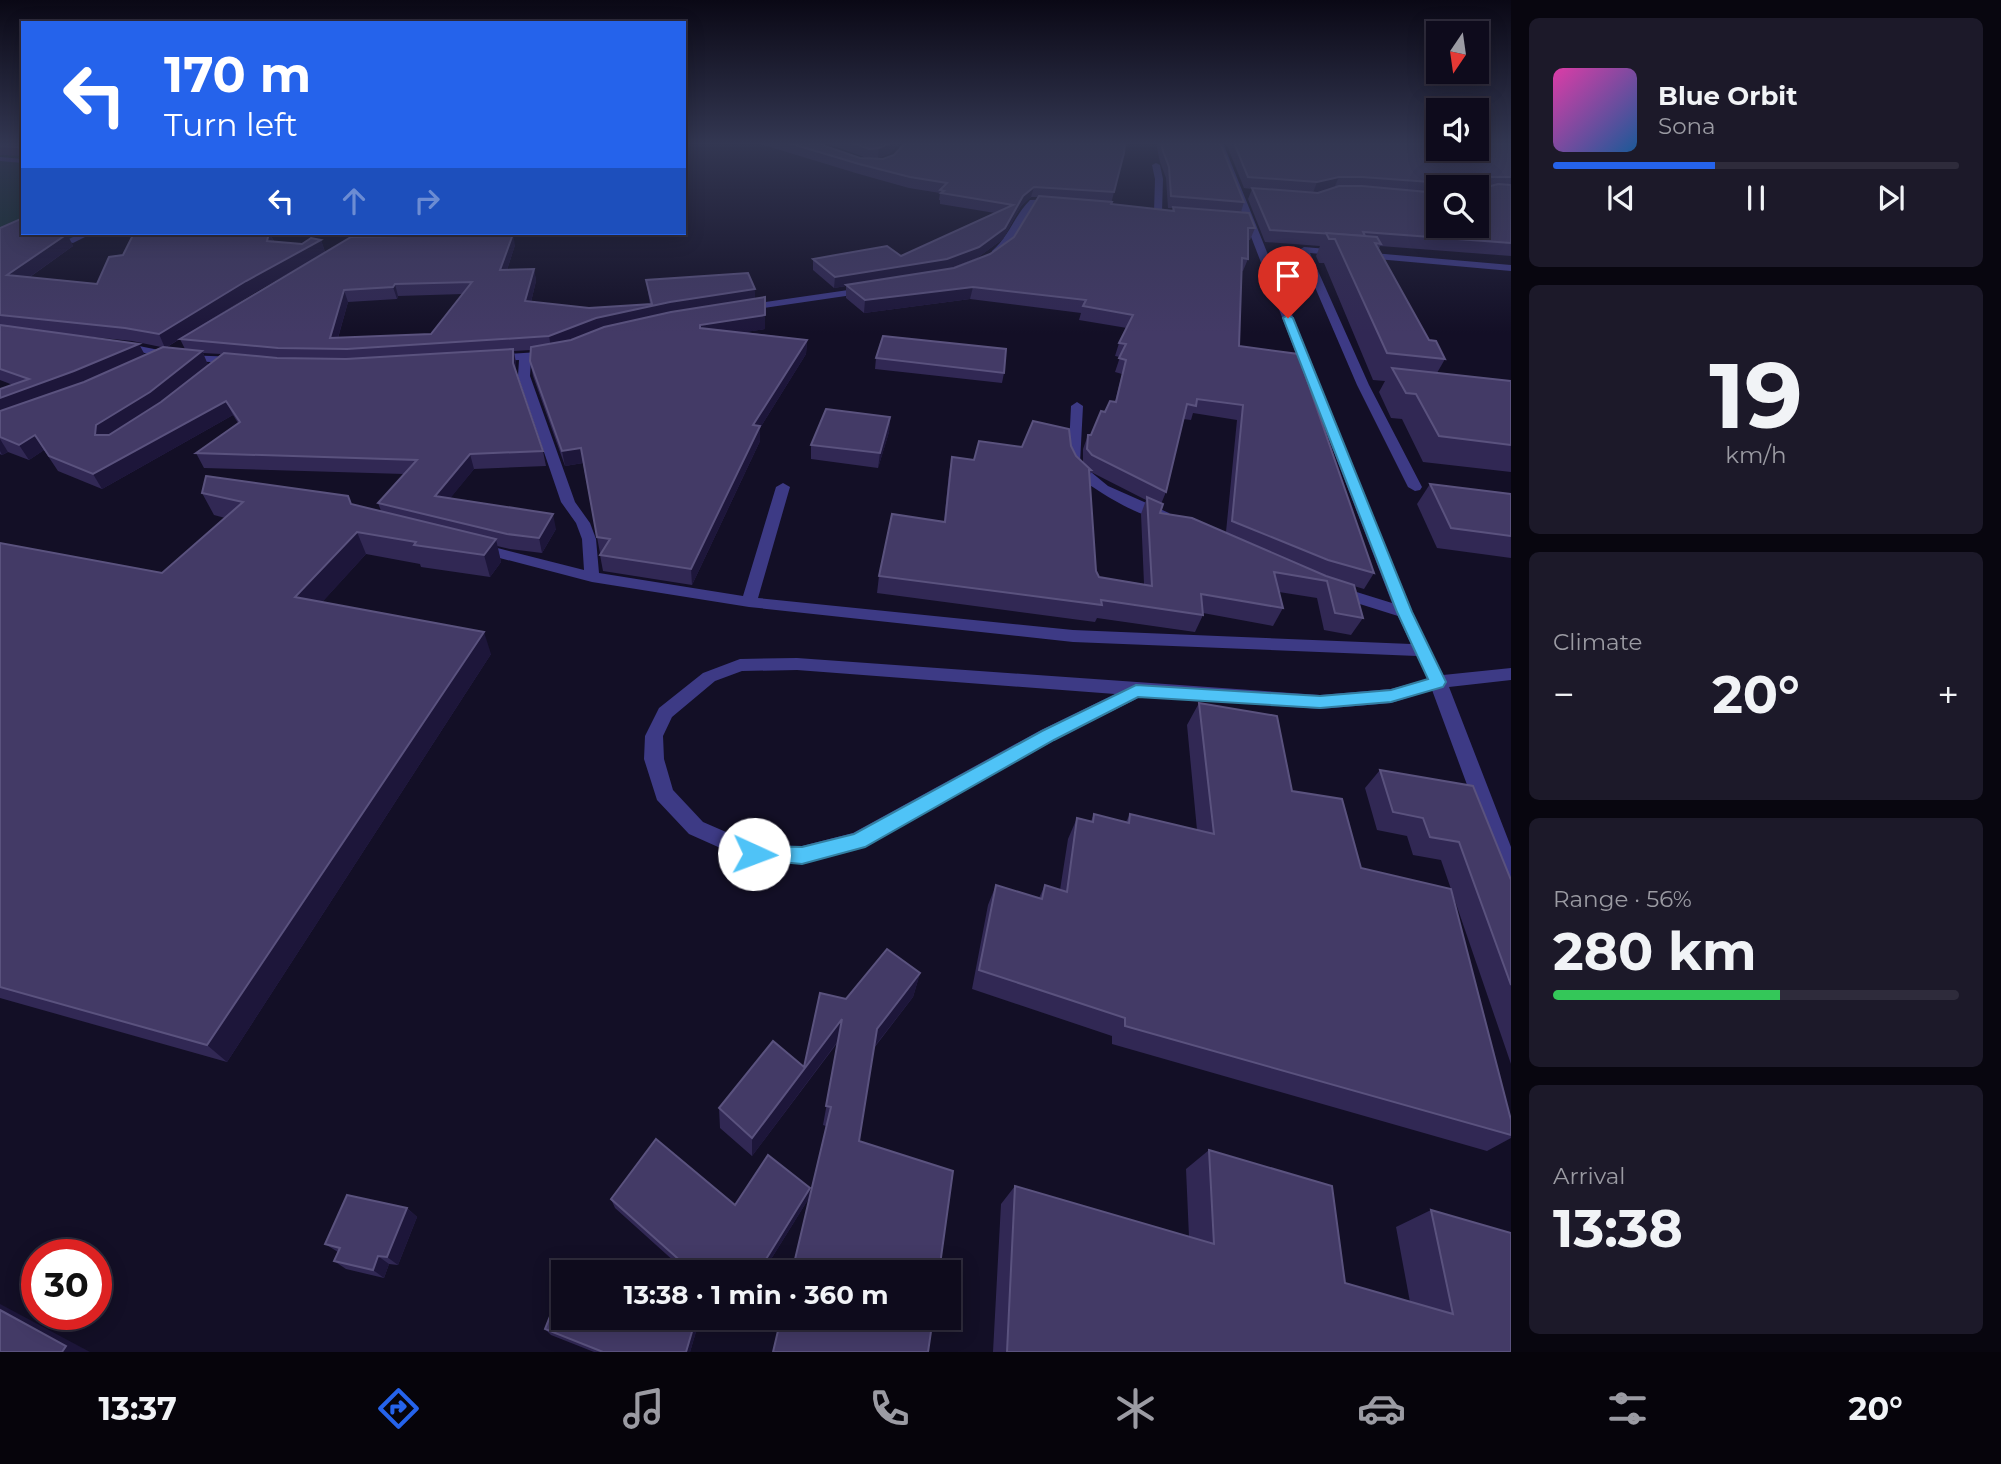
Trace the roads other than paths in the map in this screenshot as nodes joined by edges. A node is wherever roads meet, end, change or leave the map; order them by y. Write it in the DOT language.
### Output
graph roads {
  1 [pos="1028,206"];
  2 [pos="1158,206"];
  3 [pos="1244,206"];
  4 [pos="1144,210"];
  5 [pos="1158,212"];
  6 [pos="1171,213"];
  7 [pos="84,235"];
  8 [pos="366,235"];
  9 [pos="70,241"];
  10 [pos="326,258"];
  11 [pos="979,262"];
  12 [pos="1511,268"];
  13 [pos="876,289"];
  14 [pos="732,309"];
  15 [pos="105,344"];
  16 [pos="185,345"];
  17 [pos="569,350"];
  18 [pos="167,355"];
  19 [pos="525,356"];
  20 [pos="485,358"];
  21 [pos="226,360"];
  22 [pos="244,360"];
  23 [pos="147,364"];
  24 [pos="209,374"];
  25 [pos="1363,385"];
  26 [pos="1377,386"];
  27 [pos="1077,406"];
  28 [pos="783,487"];
  29 [pos="1415,487"];
  30 [pos="1181,524"];
  31 [pos="455,542"];
  32 [pos="592,577"];
  33 [pos="1323,587"];
  34 [pos="749,602"];
  35 [pos="1404,612"];
  36 [pos="1423,650"];
  37 [pos="1511,674"];
  38 [pos="1438,682"];
  39 [pos="1136,691"];
  40 [pos="1511,874"];
  1 -- 11 [label="street"];
  2 -- 5 [label="street"];
  3 -- 35 [label="street"];
  4 -- 5 [label="street"];
  5 -- 6 [label="street"];
  7 -- 9 [label="street"];
  8 -- 10 [label="street"];
  12 -- 25 [label="street"];
  13 -- 14 [label="street"];
  15 -- 18 [label="street"];
  16 -- 18 [label="street"];
  17 -- 19 [label="street"];
  18 -- 21 [label="street"];
  18 -- 23 [label="street"];
  19 -- 20 [label="street"];
  19 -- 32 [label="street"];
  21 -- 22 [label="street"];
  21 -- 24 [label="street"];
  25 -- 26 [label="street"];
  25 -- 29 [label="street"];
  27 -- 30 [label="street"];
  28 -- 34 [label="street"];
  31 -- 32 [label="street"];
  32 -- 34 [label="street"];
  33 -- 35 [label="street"];
  34 -- 36 [label="street"];
  35 -- 36 [label="street"];
  36 -- 38 [label="street"];
  37 -- 38 [label="street"];
  38 -- 39 [label="street"];
  38 -- 40 [label="street"];
  39 -- 39 [label="street"];
}
